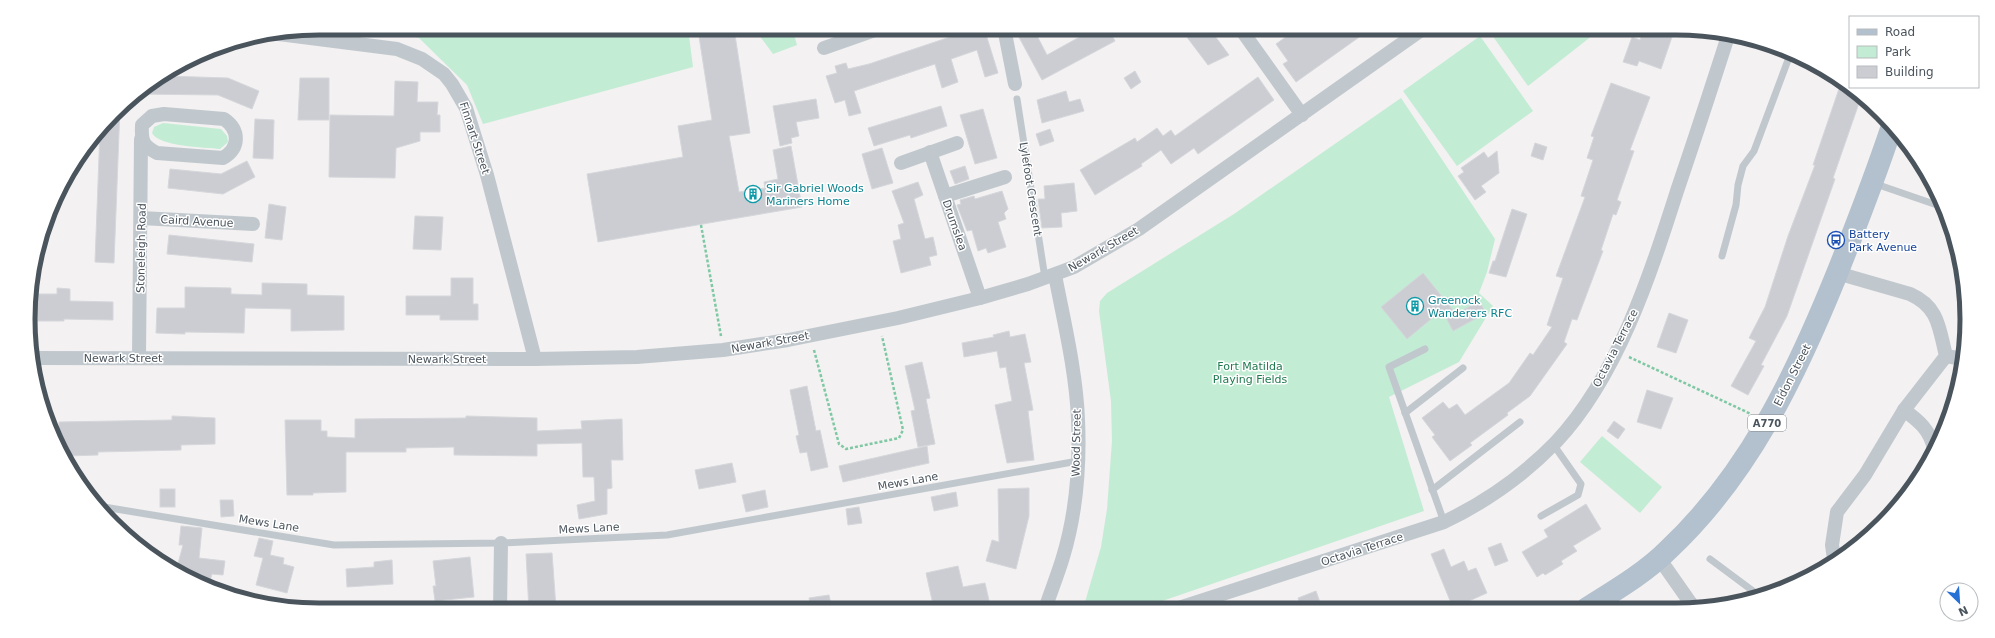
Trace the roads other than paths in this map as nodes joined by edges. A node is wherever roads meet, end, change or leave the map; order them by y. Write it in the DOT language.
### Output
graph roads {
  1 [pos="861,35"];
  2 [pos="1005,35"];
  3 [pos="1245,35"];
  4 [pos="1414,35"];
  5 [pos="295,36"];
  6 [pos="1727,39"];
  7 [pos="824,48"];
  8 [pos="1789,58"];
  9 [pos="1015,84"];
  10 [pos="1017,99"];
  11 [pos="1302,115"];
  12 [pos="1890,132"];
  13 [pos="141,139"];
  14 [pos="957,143"];
  15 [pos="930,152"];
  16 [pos="901,163"];
  17 [pos="1005,177"];
  18 [pos="1873,183"];
  19 [pos="945,196"];
  20 [pos="1935,203"];
  21 [pos="142,218"];
  22 [pos="254,224"];
  23 [pos="1722,256"];
  24 [pos="1837,273"];
  25 [pos="1050,277"];
  26 [pos="980,298"];
  27 [pos="1426,349"];
  28 [pos="1946,356"];
  29 [pos="139,357"];
  30 [pos="37,358"];
  31 [pos="1958,358"];
  32 [pos="535,359"];
  33 [pos="1463,368"];
  34 [pos="1904,410"];
  35 [pos="1406,413"];
  36 [pos="1520,422"];
  37 [pos="1932,441"];
  38 [pos="1553,444"];
  39 [pos="1078,461"];
  40 [pos="1432,490"];
  41 [pos="106,507"];
  42 [pos="1541,516"];
  43 [pos="1444,522"];
  44 [pos="501,544"];
  45 [pos="1833,555"];
  46 [pos="1659,558"];
  47 [pos="1710,559"];
  48 [pos="1754,592"];
  49 [pos="1690,602"];
  50 [pos="500,603"];
  51 [pos="1047,603"];
  52 [pos="1194,603"];
  53 [pos="1594,603"];
  1 -- 7 [label="street"];
  2 -- 9 [label="street"];
  3 -- 11 [label="street"];
  4 -- 11 [label="street, Newark Street"];
  5 -- 32 [label="street, Finnart Street"];
  6 -- 38 [label="street, Octavia Terrace"];
  8 -- 23 [label="lane"];
  10 -- 25 [label="lane, Lylefoot Crescent"];
  11 -- 25 [label="street, Newark Street"];
  12 -- 18 [label="main road, Eldon Street / A770"];
  13 -- 13 [label="street, Stoneleigh Road"];
  13 -- 21 [label="street, Stoneleigh Road"];
  14 -- 15 [label="street"];
  15 -- 16 [label="street"];
  15 -- 19 [label="street, Drumslea"];
  17 -- 19 [label="street"];
  18 -- 20 [label="lane"];
  18 -- 24 [label="main road, Eldon Street / A770"];
  19 -- 26 [label="street, Drumslea"];
  21 -- 22 [label="street, Caird Avenue"];
  21 -- 29 [label="street, Stoneleigh Road"];
  24 -- 28 [label="street"];
  24 -- 46 [label="main road, Eldon Street / A770"];
  25 -- 26 [label="street, Newark Street"];
  25 -- 39 [label="street, Wood Street"];
  26 -- 32 [label="street, Newark Street"];
  27 -- 35 [label="lane"];
  28 -- 31 [label="street"];
  28 -- 34 [label="street"];
  29 -- 30 [label="street, Newark Street"];
  29 -- 32 [label="street, Newark Street"];
  33 -- 35 [label="lane"];
  34 -- 37 [label="street"];
  34 -- 45 [label="street"];
  35 -- 40 [label="lane"];
  36 -- 40 [label="lane"];
  38 -- 42 [label="lane"];
  38 -- 43 [label="street, Octavia Terrace"];
  39 -- 44 [label="lane, Mews Lane"];
  39 -- 51 [label="street, Wood Street"];
  40 -- 43 [label="lane"];
  41 -- 44 [label="lane, Mews Lane"];
  43 -- 52 [label="street, Octavia Terrace"];
  44 -- 50 [label="street"];
  46 -- 49 [label="street"];
  46 -- 53 [label="main road, Eldon Street / A770"];
  47 -- 48 [label="lane"];
}
